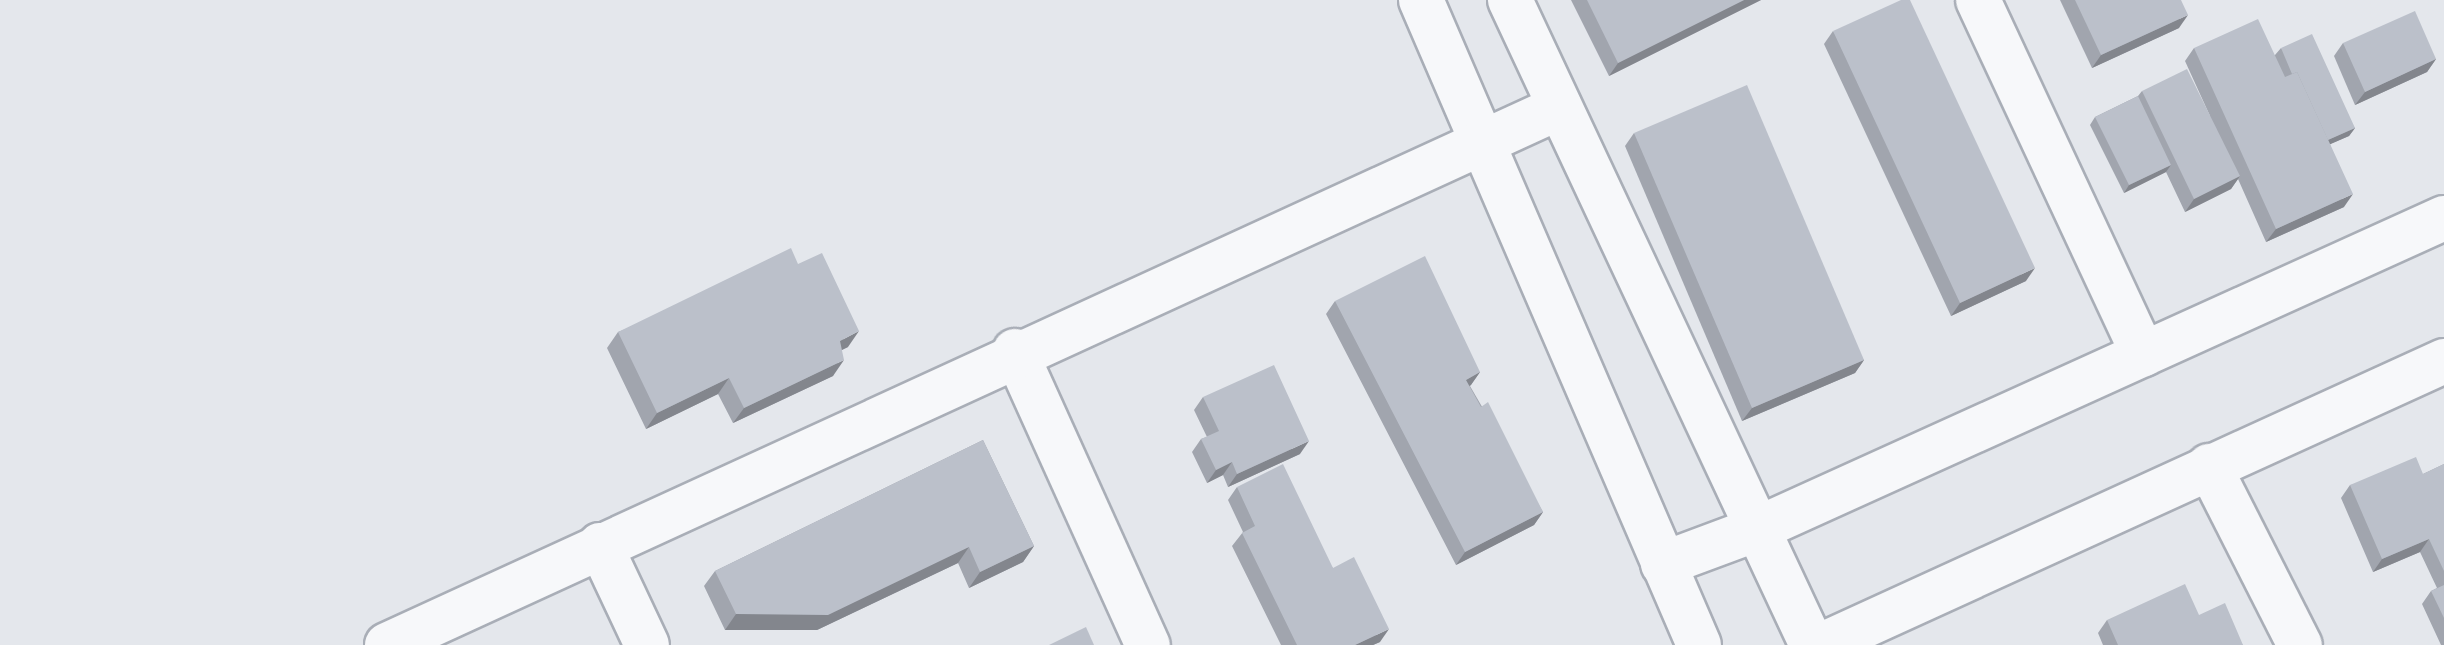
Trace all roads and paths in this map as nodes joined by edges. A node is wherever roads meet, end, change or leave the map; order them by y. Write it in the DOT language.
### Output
graph roads {
  1 [pos="1421,0"];
  2 [pos="1510,0"];
  3 [pos="1978,0"];
  4 [pos="1560,107"];
  5 [pos="1480,142"];
  6 [pos="2444,218"];
  7 [pos="1015,351"];
  8 [pos="2143,354"];
  9 [pos="2444,361"];
  10 [pos="2209,466"];
  11 [pos="1757,529"];
  12 [pos="600,545"];
  13 [pos="1663,564"];
  14 [pos="387,645"];
  15 [pos="647,645"];
  16 [pos="1148,645"];
  17 [pos="1699,645"];
  18 [pos="1812,645"];
  19 [pos="1822,645"];
  20 [pos="2300,645"];
  1 -- 5 [label="lane"];
  2 -- 4 [label="lane"];
  3 -- 8 [label="lane"];
  4 -- 5 [label="lane"];
  4 -- 11 [label="lane"];
  5 -- 7 [label="lane"];
  5 -- 13 [label="lane"];
  6 -- 8 [label="lane"];
  7 -- 12 [label="lane"];
  7 -- 16 [label="lane"];
  8 -- 11 [label="lane"];
  9 -- 10 [label="lane"];
  10 -- 19 [label="lane"];
  10 -- 20 [label="lane"];
  11 -- 13 [label="lane"];
  11 -- 18 [label="lane"];
  12 -- 14 [label="lane"];
  12 -- 15 [label="lane"];
  13 -- 17 [label="lane"];
}
